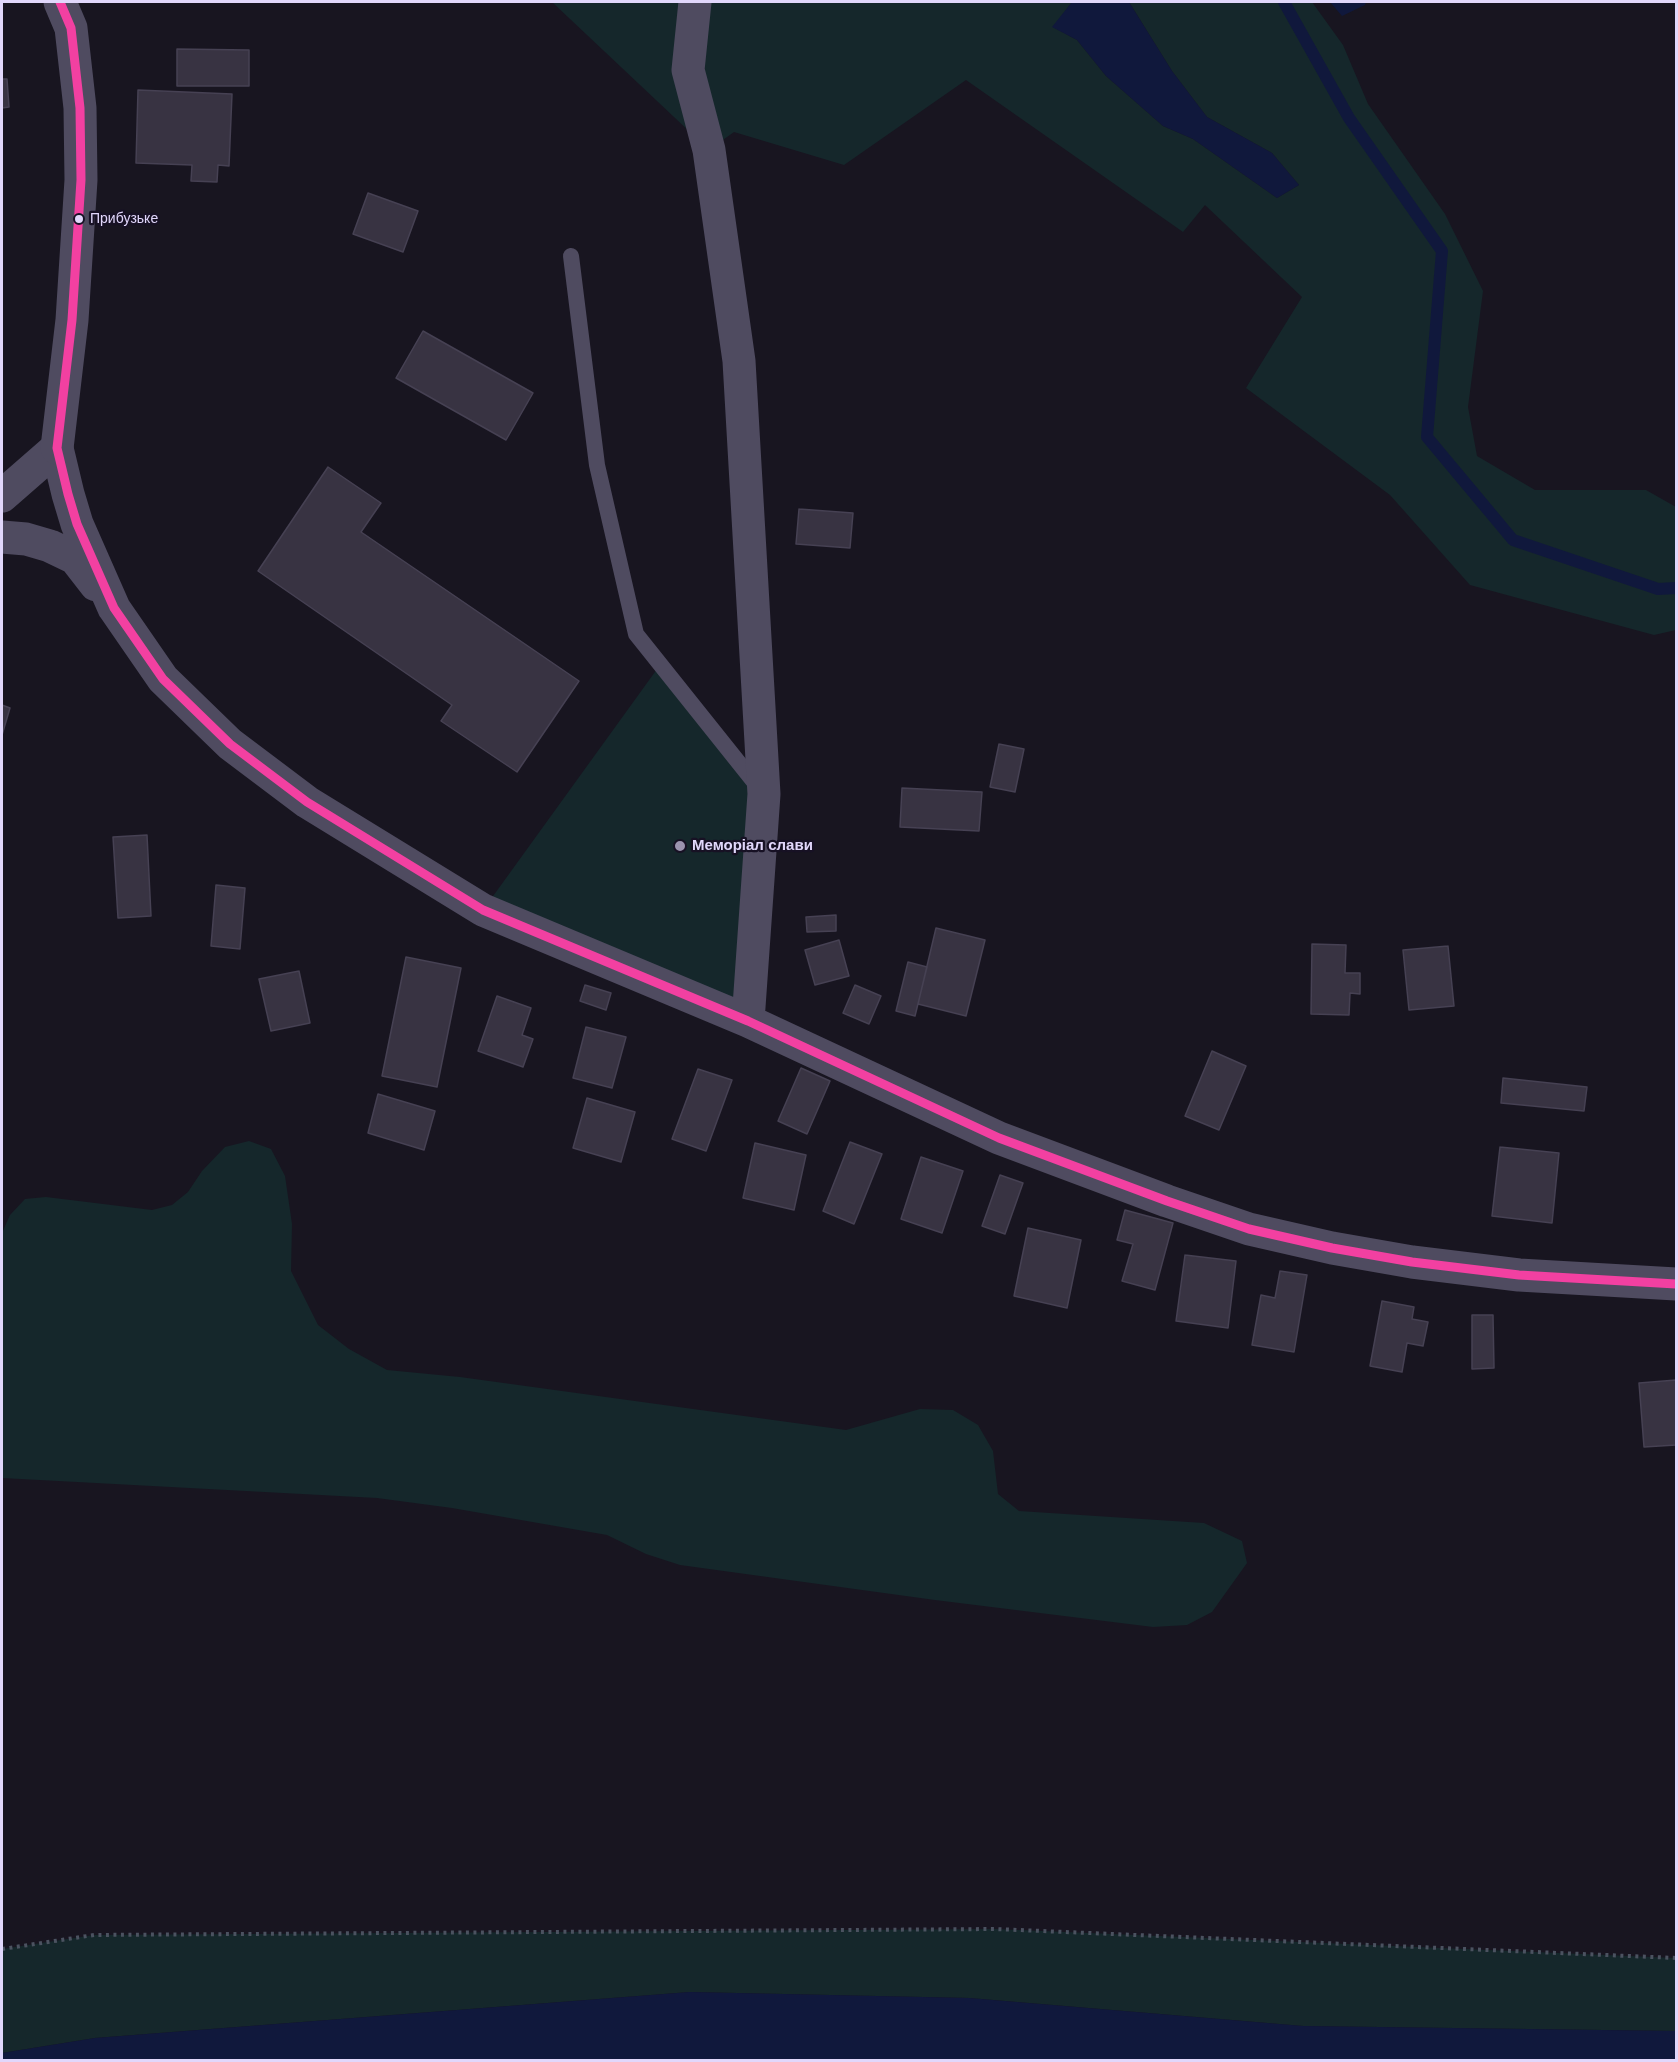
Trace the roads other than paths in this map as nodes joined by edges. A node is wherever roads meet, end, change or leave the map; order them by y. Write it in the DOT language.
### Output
graph roads {
  1 [pos="60,2"];
  2 [pos="695,2"];
  3 [pos="571,256"];
  4 [pos="57,448"];
  5 [pos="2,496"];
  6 [pos="2,537"];
  7 [pos="114,608"];
  8 [pos="764,794"];
  9 [pos="748,1022"];
  10 [pos="1677,1284"];
  1 -- 4 [label="street"];
  2 -- 8 [label="street"];
  3 -- 8 [label="lane"];
  4 -- 5 [label="street"];
  4 -- 7 [label="street"];
  6 -- 7 [label="street"];
  7 -- 9 [label="street"];
  8 -- 9 [label="street"];
  9 -- 10 [label="street"];
}
